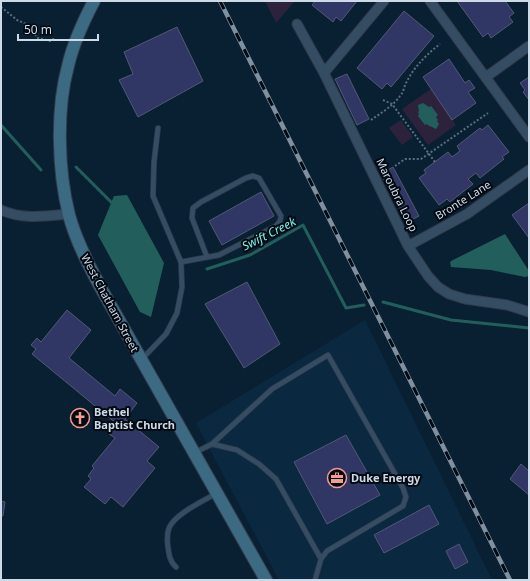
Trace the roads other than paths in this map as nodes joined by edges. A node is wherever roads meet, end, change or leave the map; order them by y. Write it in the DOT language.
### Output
graph roads {
  1 [pos="94,1"];
  2 [pos="384,1"];
  3 [pos="430,1"];
  4 [pos="297,24"];
  5 [pos="529,46"];
  6 [pos="324,73"];
  7 [pos="486,77"];
  8 [pos="158,128"];
  9 [pos="529,137"];
  10 [pos="529,170"];
  11 [pos="1,210"];
  12 [pos="69,214"];
  13 [pos="408,246"];
  14 [pos="207,257"];
  15 [pos="181,262"];
  16 [pos="529,312"];
  17 [pos="141,360"];
  18 [pos="212,444"];
  19 [pos="194,453"];
  20 [pos="217,493"];
  21 [pos="322,559"];
  22 [pos="176,567"];
  23 [pos="266,580"];
  24 [pos="315,580"];
  1 -- 12 [label="street, West Chatham Street"];
  2 -- 6 [label="street"];
  3 -- 7 [label="street"];
  4 -- 6 [label="street, Maroubra Loop"];
  5 -- 7 [label="street"];
  6 -- 13 [label="street, Maroubra Loop"];
  7 -- 9 [label="street"];
  8 -- 15 [label="lane"];
  10 -- 13 [label="street, Bronte Lane"];
  11 -- 12 [label="street"];
  12 -- 17 [label="street, West Chatham Street"];
  13 -- 16 [label="street, Maroubra Loop"];
  14 -- 14 [label="lane"];
  14 -- 15 [label="lane"];
  15 -- 17 [label="lane"];
  17 -- 19 [label="street, West Chatham Street"];
  18 -- 19 [label="lane"];
  18 -- 21 [label="lane"];
  18 -- 21 [label="lane"];
  19 -- 20 [label="street, West Chatham Street"];
  20 -- 22 [label="lane"];
  20 -- 23 [label="street, West Chatham Street"];
  21 -- 24 [label="lane"];
}
